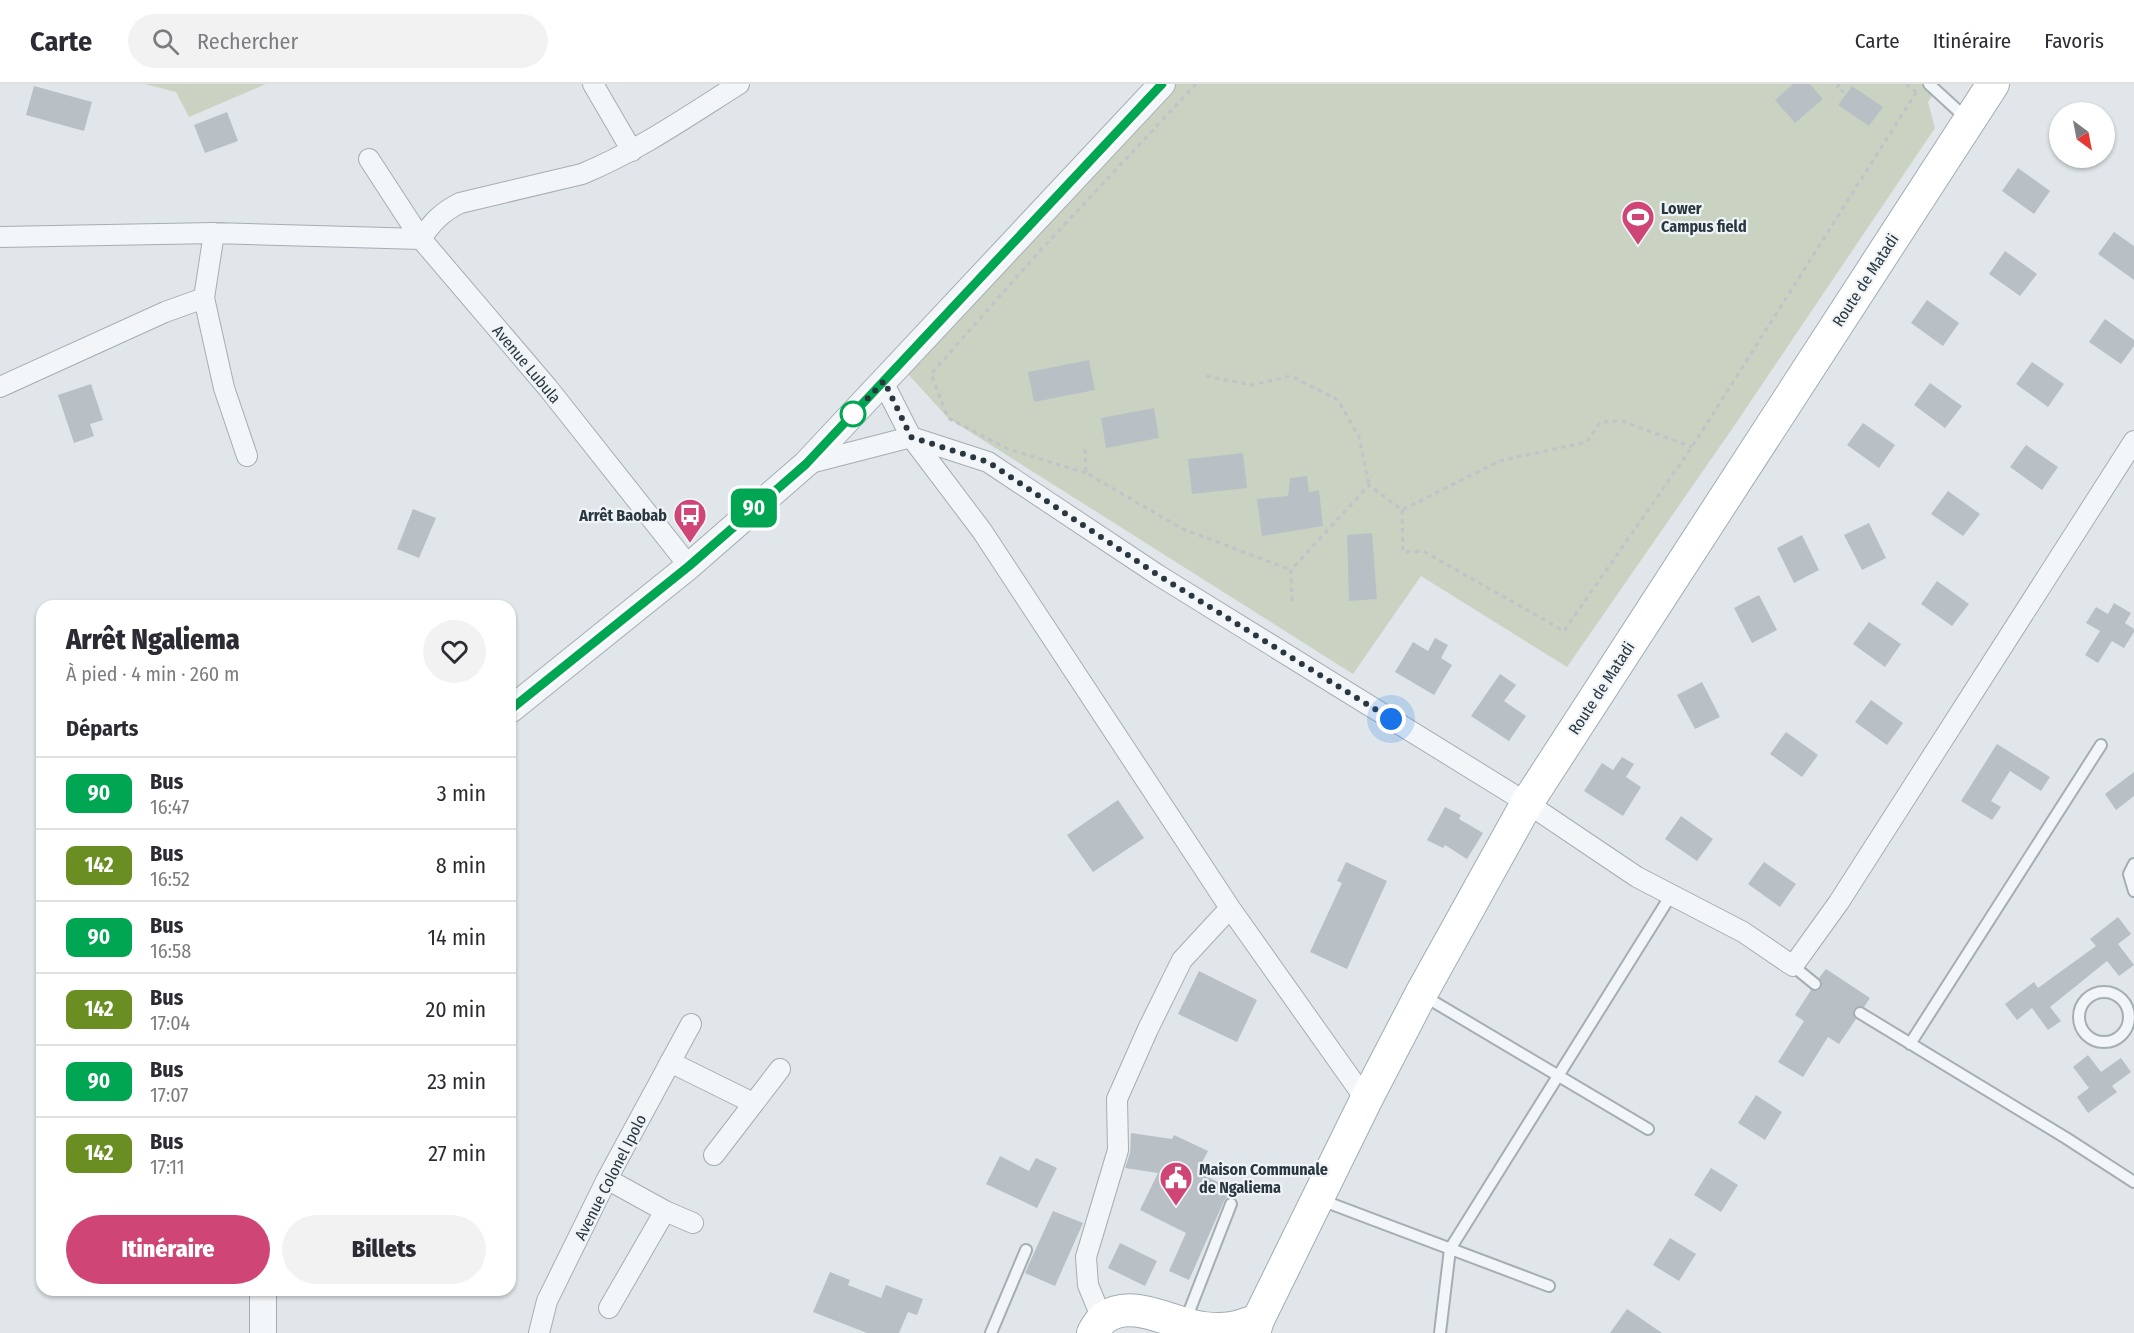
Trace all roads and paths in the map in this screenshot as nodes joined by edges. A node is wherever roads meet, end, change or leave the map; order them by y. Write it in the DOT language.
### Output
graph roads {
  1 [pos="593,84"];
  2 [pos="739,84"];
  3 [pos="1162,84"];
  4 [pos="1196,84"];
  5 [pos="1840,84"];
  6 [pos="1906,84"];
  7 [pos="1921,84"];
  8 [pos="1929,84"];
  9 [pos="1993,84"];
  10 [pos="1916,92"];
  11 [pos="1846,94"];
  12 [pos="1969,121"];
  13 [pos="632,151"];
  14 [pos="369,159"];
  15 [pos="214,233"];
  16 [pos="0,237"];
  17 [pos="421,239"];
  18 [pos="204,298"];
  19 [pos="1206,376"];
  20 [pos="884,381"];
  21 [pos="0,387"];
  22 [pos="911,437"];
  23 [pos="2134,441"];
  24 [pos="1692,447"];
  25 [pos="1085,449"];
  26 [pos="247,456"];
  27 [pos="806,464"];
  28 [pos="1086,473"];
  29 [pos="1369,486"];
  30 [pos="1402,510"];
  31 [pos="689,566"];
  32 [pos="1291,570"];
  33 [pos="1293,601"];
  34 [pos="516,705"];
  35 [pos="2101,745"];
  36 [pos="1527,803"];
  37 [pos="2134,864"];
  38 [pos="2134,891"];
  39 [pos="1671,895"];
  40 [pos="1230,908"];
  41 [pos="1793,966"];
  42 [pos="1815,984"];
  43 [pos="1421,994"];
  44 [pos="2134,995"];
  45 [pos="2125,1002"];
  46 [pos="1860,1013"];
  47 [pos="691,1024"];
  48 [pos="1910,1044"];
  49 [pos="670,1062"];
  50 [pos="780,1069"];
  51 [pos="1558,1076"];
  52 [pos="1366,1100"];
  53 [pos="753,1103"];
  54 [pos="1648,1129"];
  55 [pos="714,1155"];
  56 [pos="607,1179"];
  57 [pos="2134,1182"];
  58 [pos="1318,1199"];
  59 [pos="1231,1204"];
  60 [pos="665,1211"];
  61 [pos="693,1223"];
  62 [pos="1450,1249"];
  63 [pos="1026,1250"];
  64 [pos="1549,1286"];
  65 [pos="263,1296"];
  66 [pos="609,1308"];
  67 [pos="1184,1324"];
  68 [pos="1098,1326"];
  69 [pos="1256,1327"];
  70 [pos="262,1333"];
  71 [pos="539,1333"];
  72 [pos="991,1333"];
  73 [pos="1440,1333"];
  1 -- 13 [label="street"];
  2 -- 13 [label="street"];
  3 -- 20 [label="street"];
  4 -- 28 [label="path"];
  5 -- 11 [label="path"];
  6 -- 10 [label="path"];
  7 -- 10 [label="path"];
  8 -- 12 [label="lane"];
  9 -- 12 [label="main road, Route de Matadi"];
  10 -- 24 [label="path"];
  12 -- 36 [label="main road, Route de Matadi"];
  13 -- 17 [label="street"];
  14 -- 17 [label="street, Avenue Lubula"];
  15 -- 16 [label="street"];
  15 -- 17 [label="street"];
  15 -- 18 [label="street"];
  17 -- 31 [label="street, Avenue Lubula"];
  18 -- 21 [label="street"];
  18 -- 26 [label="street"];
  19 -- 29 [label="path"];
  20 -- 22 [label="street"];
  20 -- 27 [label="street"];
  22 -- 27 [label="street"];
  22 -- 36 [label="street"];
  22 -- 40 [label="street"];
  23 -- 41 [label="street"];
  24 -- 30 [label="path"];
  24 -- 30 [label="path"];
  25 -- 28 [label="path"];
  27 -- 31 [label="street"];
  28 -- 32 [label="path"];
  29 -- 30 [label="path"];
  29 -- 32 [label="path"];
  31 -- 34 [label="street"];
  32 -- 33 [label="path"];
  35 -- 48 [label="lane"];
  36 -- 39 [label="street"];
  36 -- 43 [label="main road, Route de Matadi"];
  37 -- 38 [label="lane"];
  39 -- 41 [label="street"];
  39 -- 51 [label="lane"];
  40 -- 52 [label="street"];
  40 -- 68 [label="street"];
  41 -- 42 [label="lane"];
  43 -- 51 [label="lane"];
  43 -- 52 [label="main road, Route de Matadi"];
  44 -- 45 [label="lane"];
  45 -- 45 [label="lane"];
  46 -- 48 [label="lane"];
  47 -- 49 [label="street, Avenue Colonel Ipolo"];
  48 -- 57 [label="lane"];
  49 -- 53 [label="street"];
  49 -- 56 [label="street, Avenue Colonel Ipolo"];
  50 -- 53 [label="street"];
  51 -- 54 [label="lane"];
  51 -- 62 [label="lane"];
  52 -- 58 [label="main road, Route de Matadi"];
  53 -- 55 [label="street"];
  56 -- 60 [label="street"];
  56 -- 71 [label="street, Avenue Colonel Ipolo"];
  58 -- 62 [label="lane"];
  58 -- 69 [label="main road, Route de Matadi"];
  59 -- 67 [label="lane"];
  60 -- 61 [label="street"];
  60 -- 66 [label="street"];
  62 -- 64 [label="lane"];
  62 -- 73 [label="lane"];
  63 -- 72 [label="lane"];
  65 -- 70 [label="street"];
  67 -- 68 [label="main road, Route de Matadi"];
  67 -- 69 [label="main road, Route de Matadi"];
}
